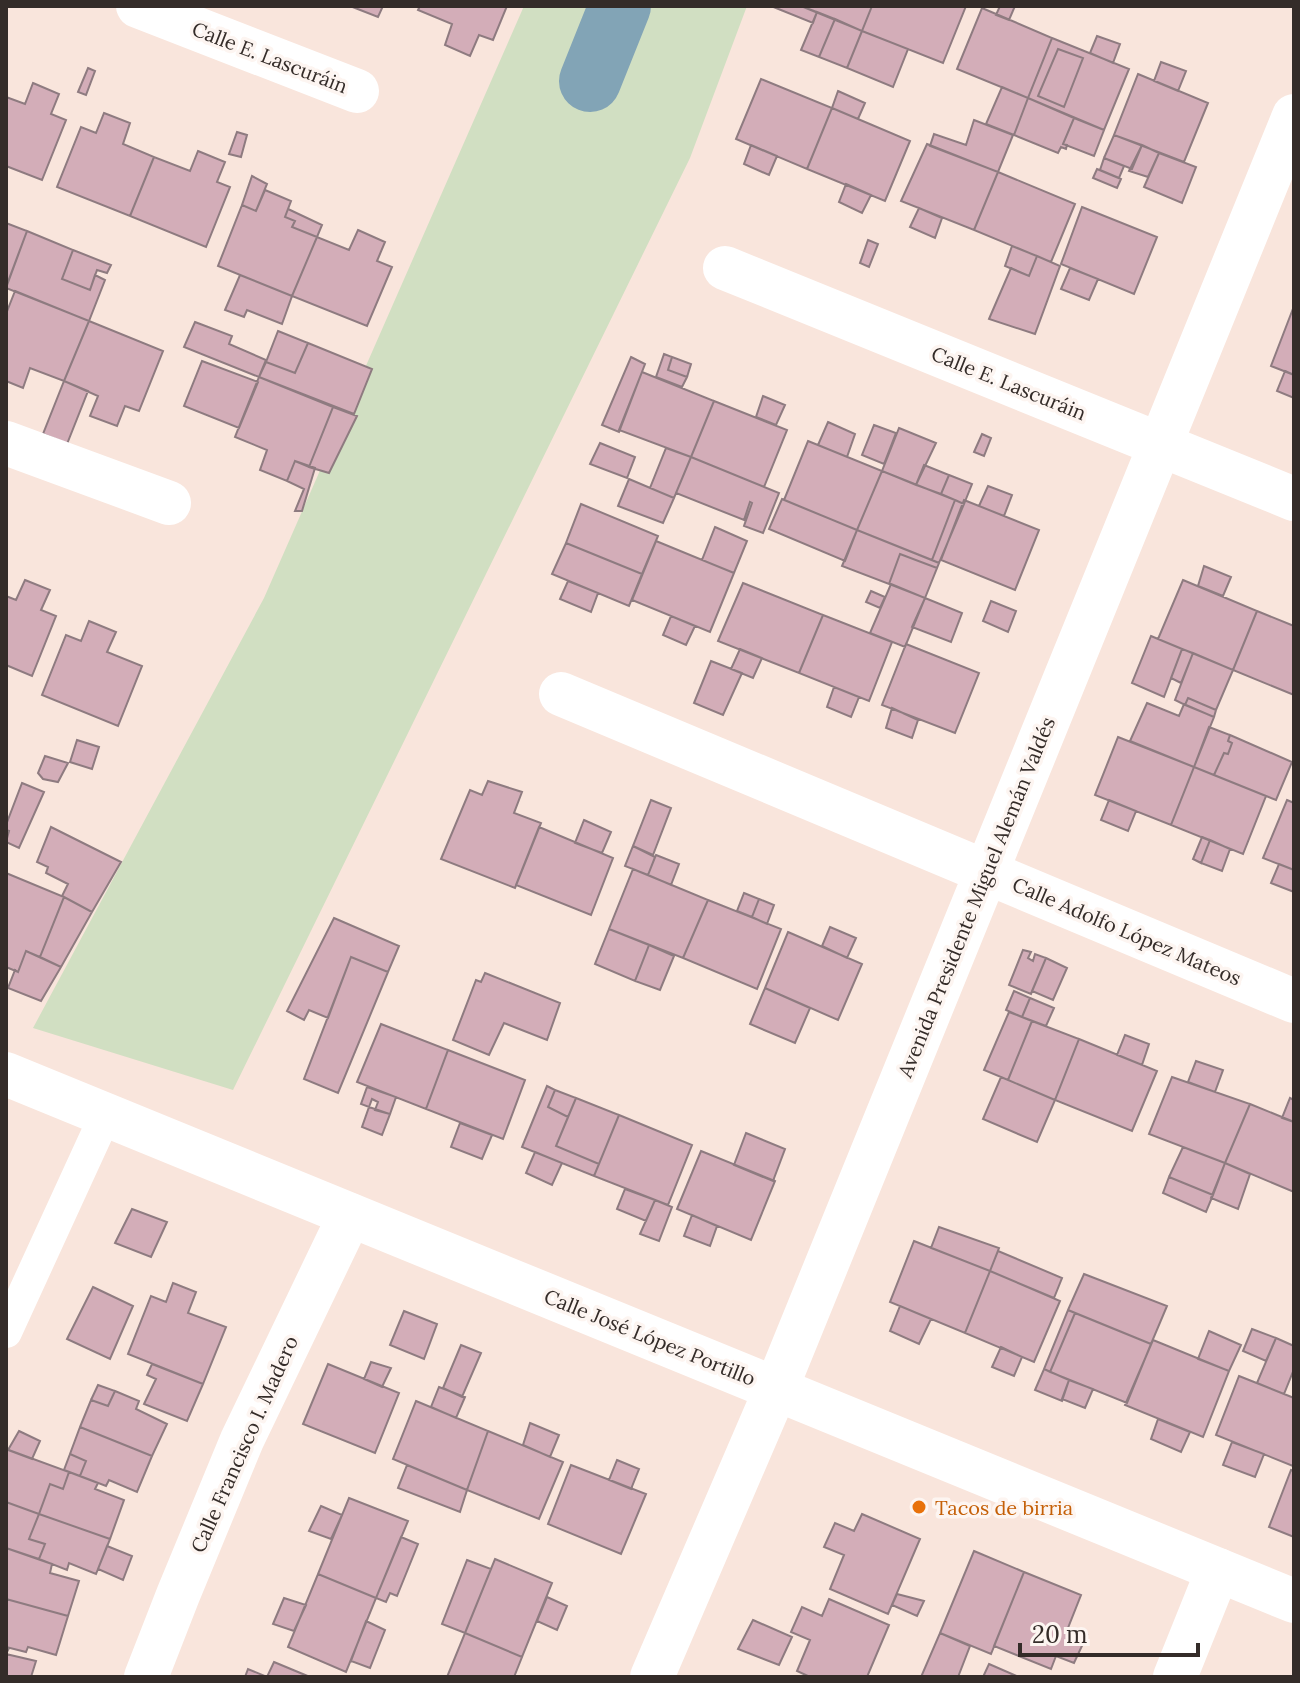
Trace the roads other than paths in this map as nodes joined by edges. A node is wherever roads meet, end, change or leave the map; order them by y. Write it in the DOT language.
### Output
graph roads {
  1 [pos="138,6"];
  2 [pos="357,91"];
  3 [pos="1294,116"];
  4 [pos="725,268"];
  5 [pos="6,443"];
  6 [pos="1160,444"];
  7 [pos="1294,499"];
  8 [pos="169,503"];
  9 [pos="561,694"];
  10 [pos="986,872"];
  11 [pos="1294,1001"];
  12 [pos="6,1074"];
  13 [pos="106,1114"];
  14 [pos="350,1215"];
  15 [pos="6,1332"];
  16 [pos="776,1389"];
  17 [pos="1218,1570"];
  18 [pos="1294,1601"];
  19 [pos="146,1677"];
  20 [pos="652,1677"];
  21 [pos="1175,1677"];
  1 -- 2 [label="street, Calle E. Lascuráin"];
  3 -- 6 [label="street, Avenida Presidente Miguel Alemán Valdés"];
  4 -- 6 [label="street, Calle E. Lascuráin"];
  5 -- 8 [label="street"];
  6 -- 7 [label="street, Calle E. Lascuráin"];
  6 -- 10 [label="street, Avenida Presidente Miguel Alemán Valdés"];
  9 -- 10 [label="street, Calle Adolfo López Mateos"];
  10 -- 11 [label="street, Calle Adolfo López Mateos"];
  10 -- 16 [label="street, Avenida Presidente Miguel Alemán Valdés"];
  12 -- 13 [label="street, Calle José López Portillo"];
  13 -- 14 [label="street, Calle José López Portillo"];
  13 -- 15 [label="lane"];
  14 -- 16 [label="street, Calle José López Portillo"];
  14 -- 19 [label="street, Calle Francisco I. Madero"];
  16 -- 17 [label="street, Calle José López Portillo"];
  16 -- 20 [label="street, Avenida Presidente Miguel Alemán Valdés"];
  17 -- 18 [label="street, Calle José López Portillo"];
  17 -- 21 [label="street"];
}
